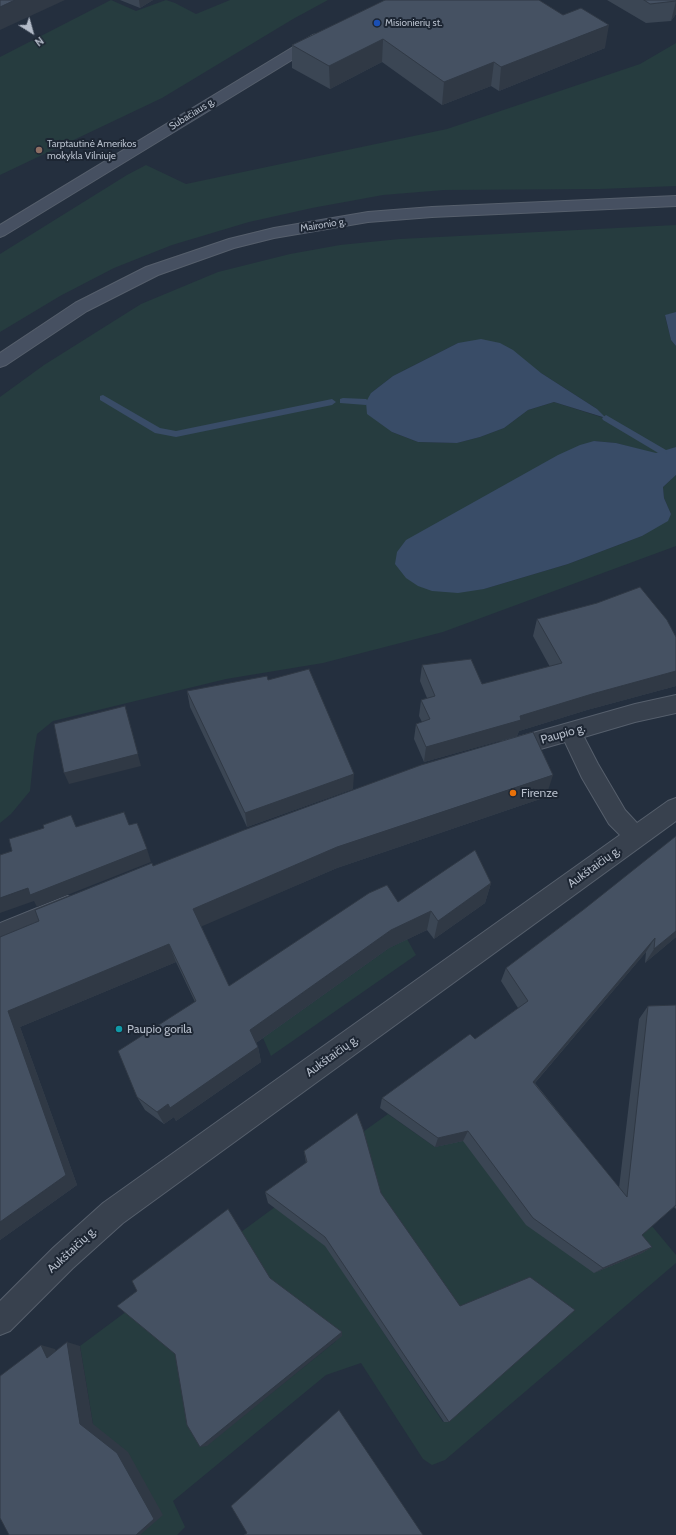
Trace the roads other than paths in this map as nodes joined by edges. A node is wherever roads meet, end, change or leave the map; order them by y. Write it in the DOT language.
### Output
graph roads {
  1 [pos="329,32"];
  2 [pos="676,201"];
  3 [pos="0,232"];
  4 [pos="0,361"];
  5 [pos="676,704"];
  6 [pos="570,732"];
  7 [pos="487,755"];
  8 [pos="676,808"];
  9 [pos="636,837"];
  10 [pos="86,899"];
  11 [pos="0,934"];
  12 [pos="0,1320"];
  1 -- 3 [label="main road, Subačiaus g."];
  2 -- 4 [label="main road, Maironio g."];
  5 -- 6 [label="street, Paupio g."];
  6 -- 7 [label="street, Paupio g."];
  6 -- 9 [label="street"];
  8 -- 9 [label="street, Aukštaičių g."];
  9 -- 12 [label="street, Aukštaičių g."];
  10 -- 11 [label="street"];
}
